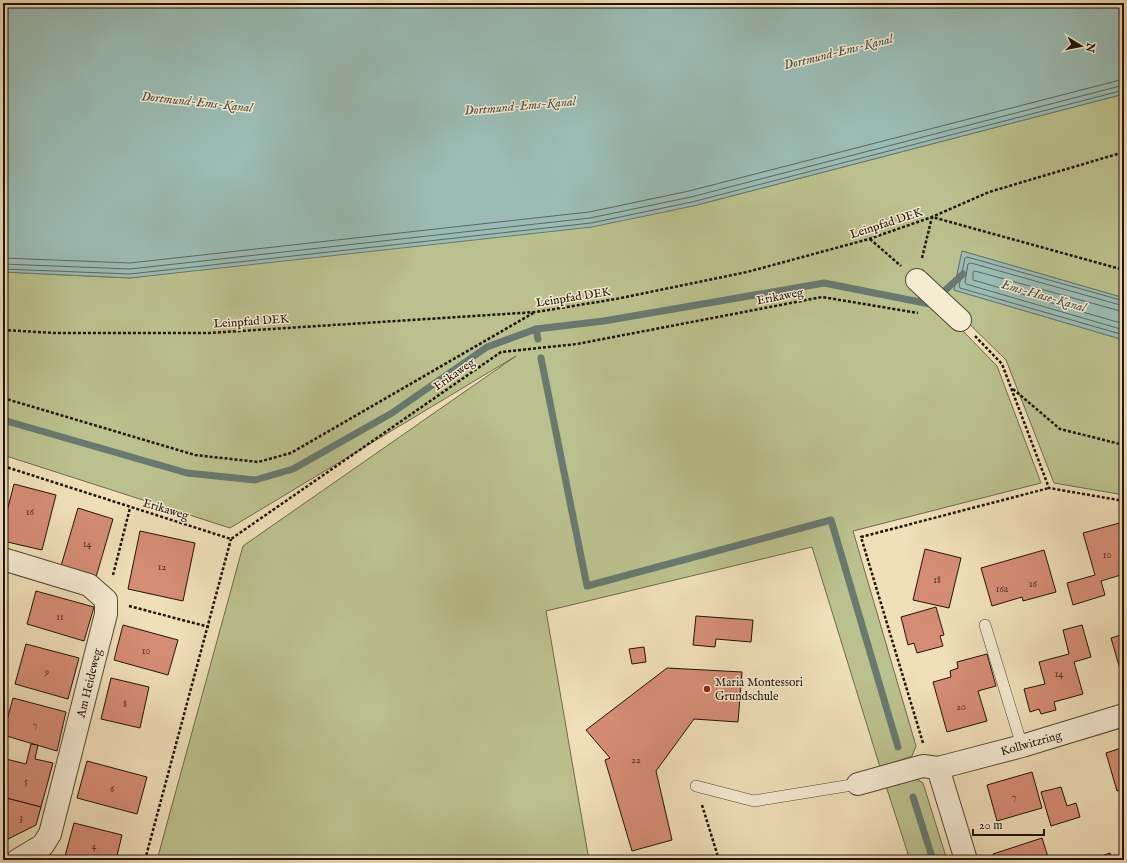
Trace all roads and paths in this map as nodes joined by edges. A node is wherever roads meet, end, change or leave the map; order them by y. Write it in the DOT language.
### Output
graph roads {
  1 [pos="1124,152"];
  2 [pos="932,217"];
  3 [pos="869,239"];
  4 [pos="1124,270"];
  5 [pos="917,280"];
  6 [pos="536,312"];
  7 [pos="922,314"];
  8 [pos="960,320"];
  9 [pos="3,330"];
  10 [pos="1012,389"];
  11 [pos="3,398"];
  12 [pos="1124,445"];
  13 [pos="3,466"];
  14 [pos="1049,488"];
  15 [pos="1124,501"];
  16 [pos="130,508"];
  17 [pos="231,539"];
  18 [pos="3,559"];
  19 [pos="106,600"];
  20 [pos="985,625"];
  21 [pos="209,627"];
  22 [pos="1124,715"];
  23 [pos="1022,746"];
  24 [pos="938,768"];
  25 [pos="858,784"];
  26 [pos="696,786"];
  27 [pos="18,860"];
  28 [pos="145,860"];
  29 [pos="719,860"];
  30 [pos="966,860"];
  1 -- 2 [label="path, Leinpfad DEK"];
  2 -- 3 [label="path, Leinpfad DEK"];
  2 -- 4 [label="path"];
  2 -- 5 [label="path"];
  3 -- 5 [label="path"];
  3 -- 6 [label="path, Leinpfad DEK"];
  5 -- 8 [label="street"];
  6 -- 9 [label="path, Leinpfad DEK"];
  6 -- 11 [label="path"];
  7 -- 17 [label="path, Erikaweg"];
  8 -- 10 [label="path"];
  10 -- 12 [label="path"];
  10 -- 14 [label="path"];
  13 -- 16 [label="path, Erikaweg"];
  14 -- 15 [label="path"];
  14 -- 24 [label="path"];
  16 -- 17 [label="path, Erikaweg"];
  16 -- 19 [label="path"];
  17 -- 21 [label="path"];
  18 -- 19 [label="street"];
  19 -- 21 [label="path"];
  19 -- 27 [label="street, Am Heideweg"];
  20 -- 23 [label="lane"];
  21 -- 28 [label="path"];
  22 -- 23 [label="street, Kollwitzring"];
  23 -- 24 [label="street, Kollwitzring"];
  24 -- 25 [label="street, Kollwitzring"];
  24 -- 30 [label="street"];
  25 -- 26 [label="lane"];
  26 -- 29 [label="path"];
}
